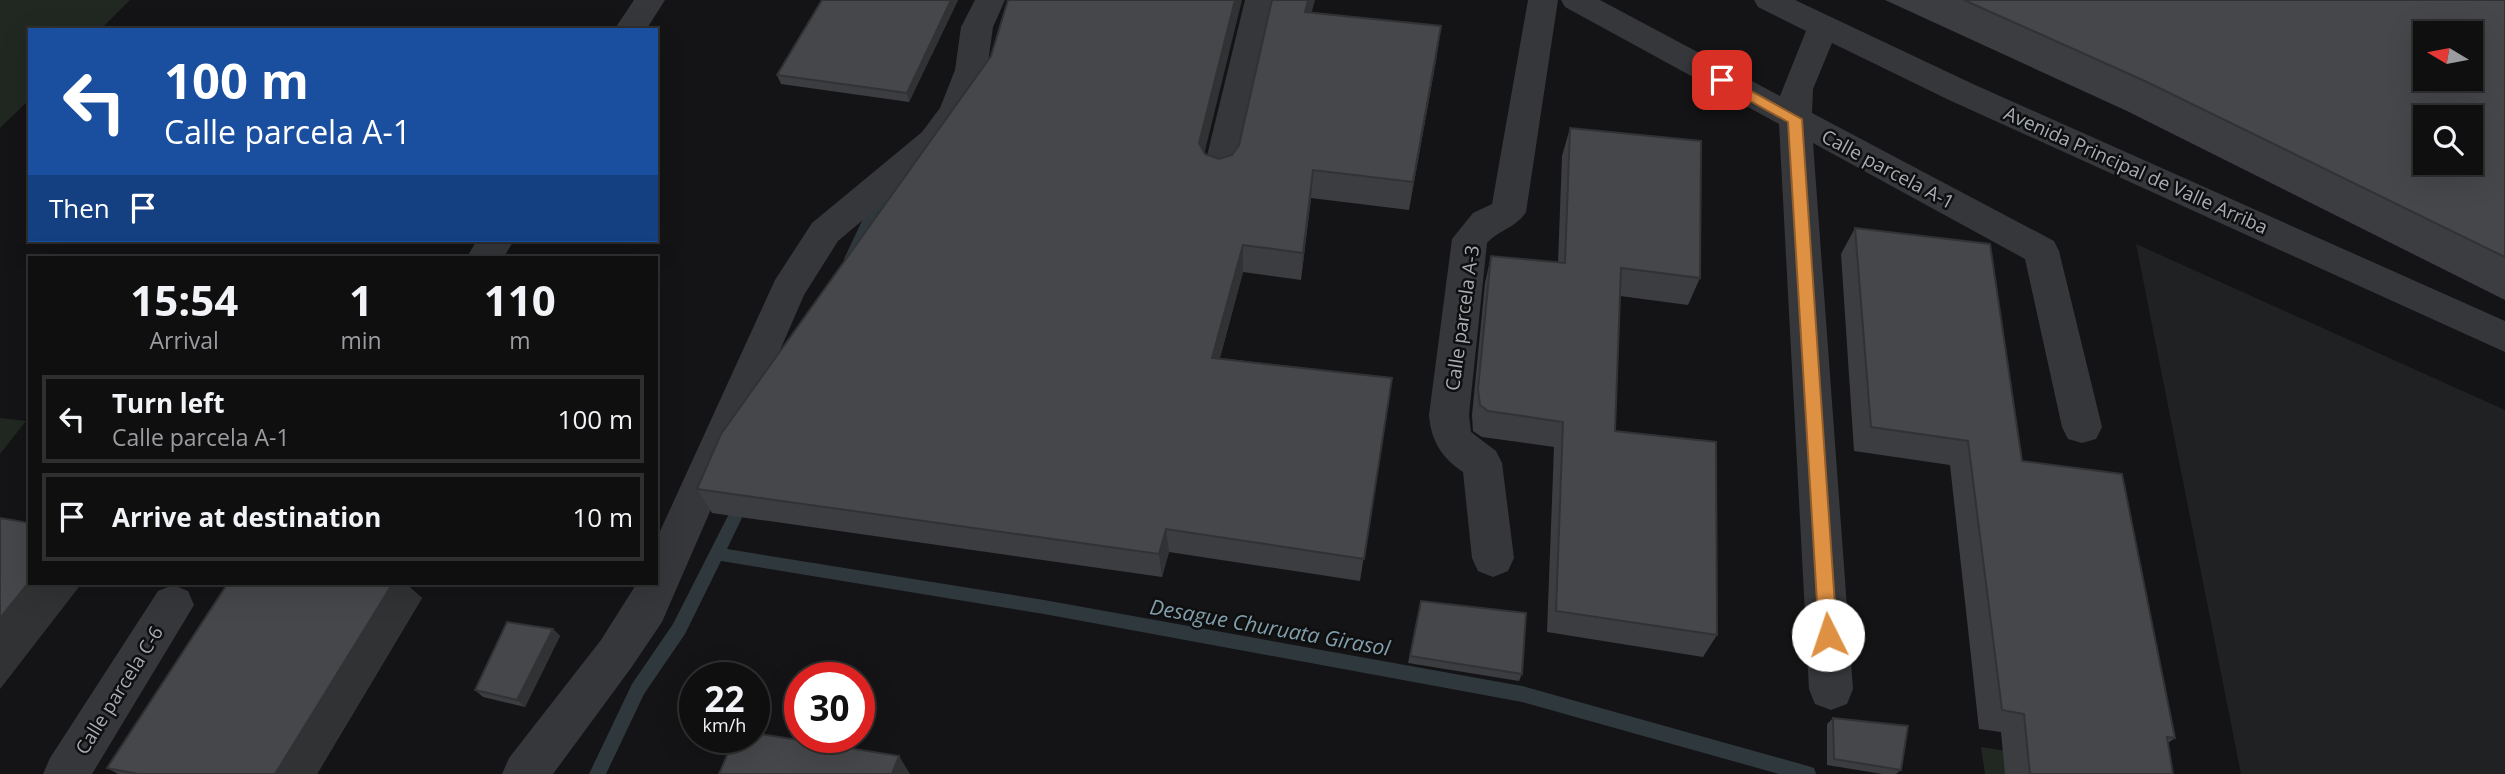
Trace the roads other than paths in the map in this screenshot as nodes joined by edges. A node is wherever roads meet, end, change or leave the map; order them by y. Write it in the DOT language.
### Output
graph roads {
  1 [pos="649,0"];
  2 [pos="990,0"];
  3 [pos="1260,0"];
  4 [pos="1543,0"];
  5 [pos="1576,0"];
  6 [pos="1769,0"];
  7 [pos="1824,26"];
  8 [pos="632,28"];
  9 [pos="1795,119"];
  10 [pos="1220,172"];
  11 [pos="2505,337"];
  12 [pos="2082,427"];
  13 [pos="1493,558"];
  14 [pos="658,583"];
  15 [pos="657,585"];
  16 [pos="173,605"];
  17 [pos="1831,689"];
  18 [pos="66,774"];
  19 [pos="525,774"];
  1 -- 8 [label="street"];
  2 -- 14 [label="street"];
  3 -- 10 [label="street"];
  4 -- 13 [label="street, Calle parcela A-3"];
  5 -- 9 [label="street, Calle parcela A-1"];
  6 -- 7 [label="street, Avenida Principal de Valle Arriba"];
  7 -- 9 [label="street"];
  7 -- 11 [label="street, Avenida Principal de Valle Arriba"];
  9 -- 12 [label="street, Calle parcela A-1"];
  9 -- 17 [label="street"];
  15 -- 19 [label="street"];
  16 -- 18 [label="street, Calle parcela C-6"];
}
